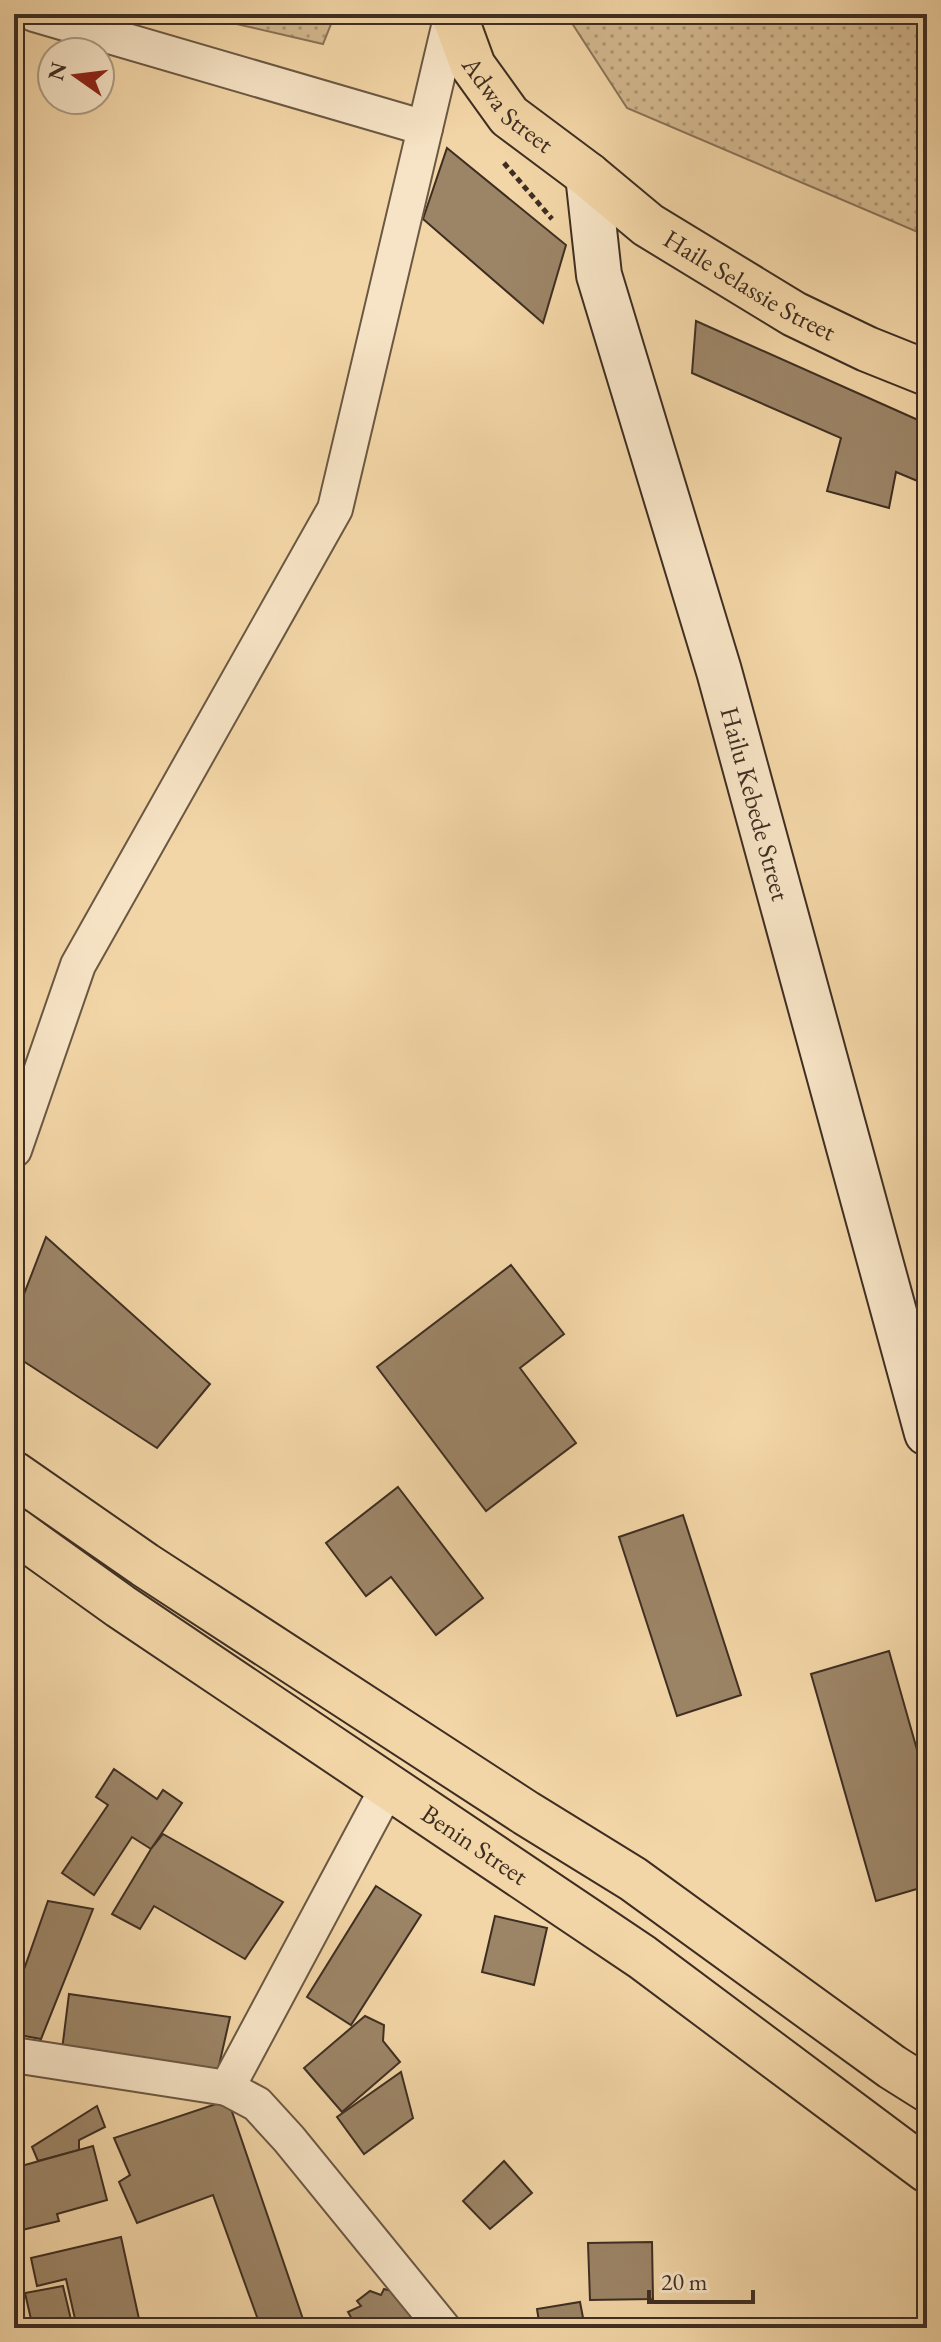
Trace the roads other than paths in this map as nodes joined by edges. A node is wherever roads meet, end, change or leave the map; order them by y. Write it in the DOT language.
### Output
graph roads {
  1 [pos="34,14"];
  2 [pos="453,14"];
  3 [pos="425,128"];
  4 [pos="588,175"];
  5 [pos="927,373"];
  6 [pos="14,1150"];
  7 [pos="927,1433"];
  8 [pos="14,1474"];
  9 [pos="14,1530"];
  10 [pos="145,1565"];
  11 [pos="120,1606"];
  12 [pos="388,1787"];
  13 [pos="14,2055"];
  14 [pos="227,2088"];
  15 [pos="927,2089"];
  16 [pos="927,2170"];
  17 [pos="443,2328"];
  1 -- 3 [label="street"];
  2 -- 3 [label="street"];
  2 -- 4 [label="main road, Adwa Street"];
  3 -- 6 [label="street"];
  4 -- 5 [label="main road, Haile Selassie Street"];
  4 -- 7 [label="main road, Hailu Kebede Street"];
  8 -- 10 [label="main road"];
  9 -- 11 [label="main road, Benin Street"];
  10 -- 11 [label="main road"];
  10 -- 15 [label="main road"];
  11 -- 12 [label="main road, Benin Street"];
  12 -- 14 [label="street"];
  12 -- 16 [label="main road, Benin Street"];
  13 -- 14 [label="street"];
  14 -- 17 [label="street"];
}
